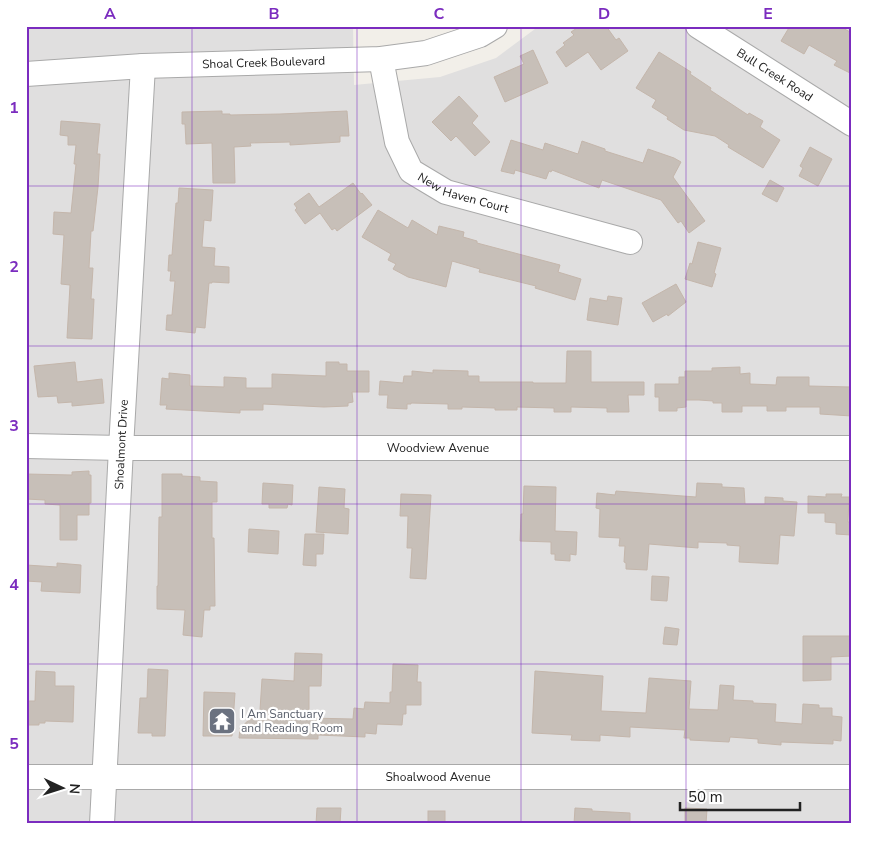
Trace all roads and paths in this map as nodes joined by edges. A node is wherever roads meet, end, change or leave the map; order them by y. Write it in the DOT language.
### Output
graph roads {
  1 [pos="495,26"];
  2 [pos="698,26"];
  3 [pos="381,59"];
  4 [pos="143,66"];
  5 [pos="26,74"];
  6 [pos="852,124"];
  7 [pos="630,242"];
  8 [pos="26,446"];
  9 [pos="121,448"];
  10 [pos="852,448"];
  11 [pos="26,776"];
  12 [pos="852,776"];
  13 [pos="105,777"];
  14 [pos="102,824"];
  1 -- 3 [label="street, Shoal Creek Boulevard"];
  2 -- 6 [label="street, Bull Creek Road"];
  3 -- 4 [label="street, Shoal Creek Boulevard"];
  3 -- 7 [label="street, New Haven Court"];
  4 -- 5 [label="street, Shoal Creek Boulevard"];
  4 -- 9 [label="street, Shoalmont Drive"];
  8 -- 9 [label="street, Woodview Avenue"];
  9 -- 10 [label="street, Woodview Avenue"];
  9 -- 13 [label="street, Shoalmont Drive"];
  11 -- 13 [label="street, Shoalwood Avenue"];
  12 -- 13 [label="street, Shoalwood Avenue"];
  13 -- 14 [label="street, Shoalmont Drive"];
}
